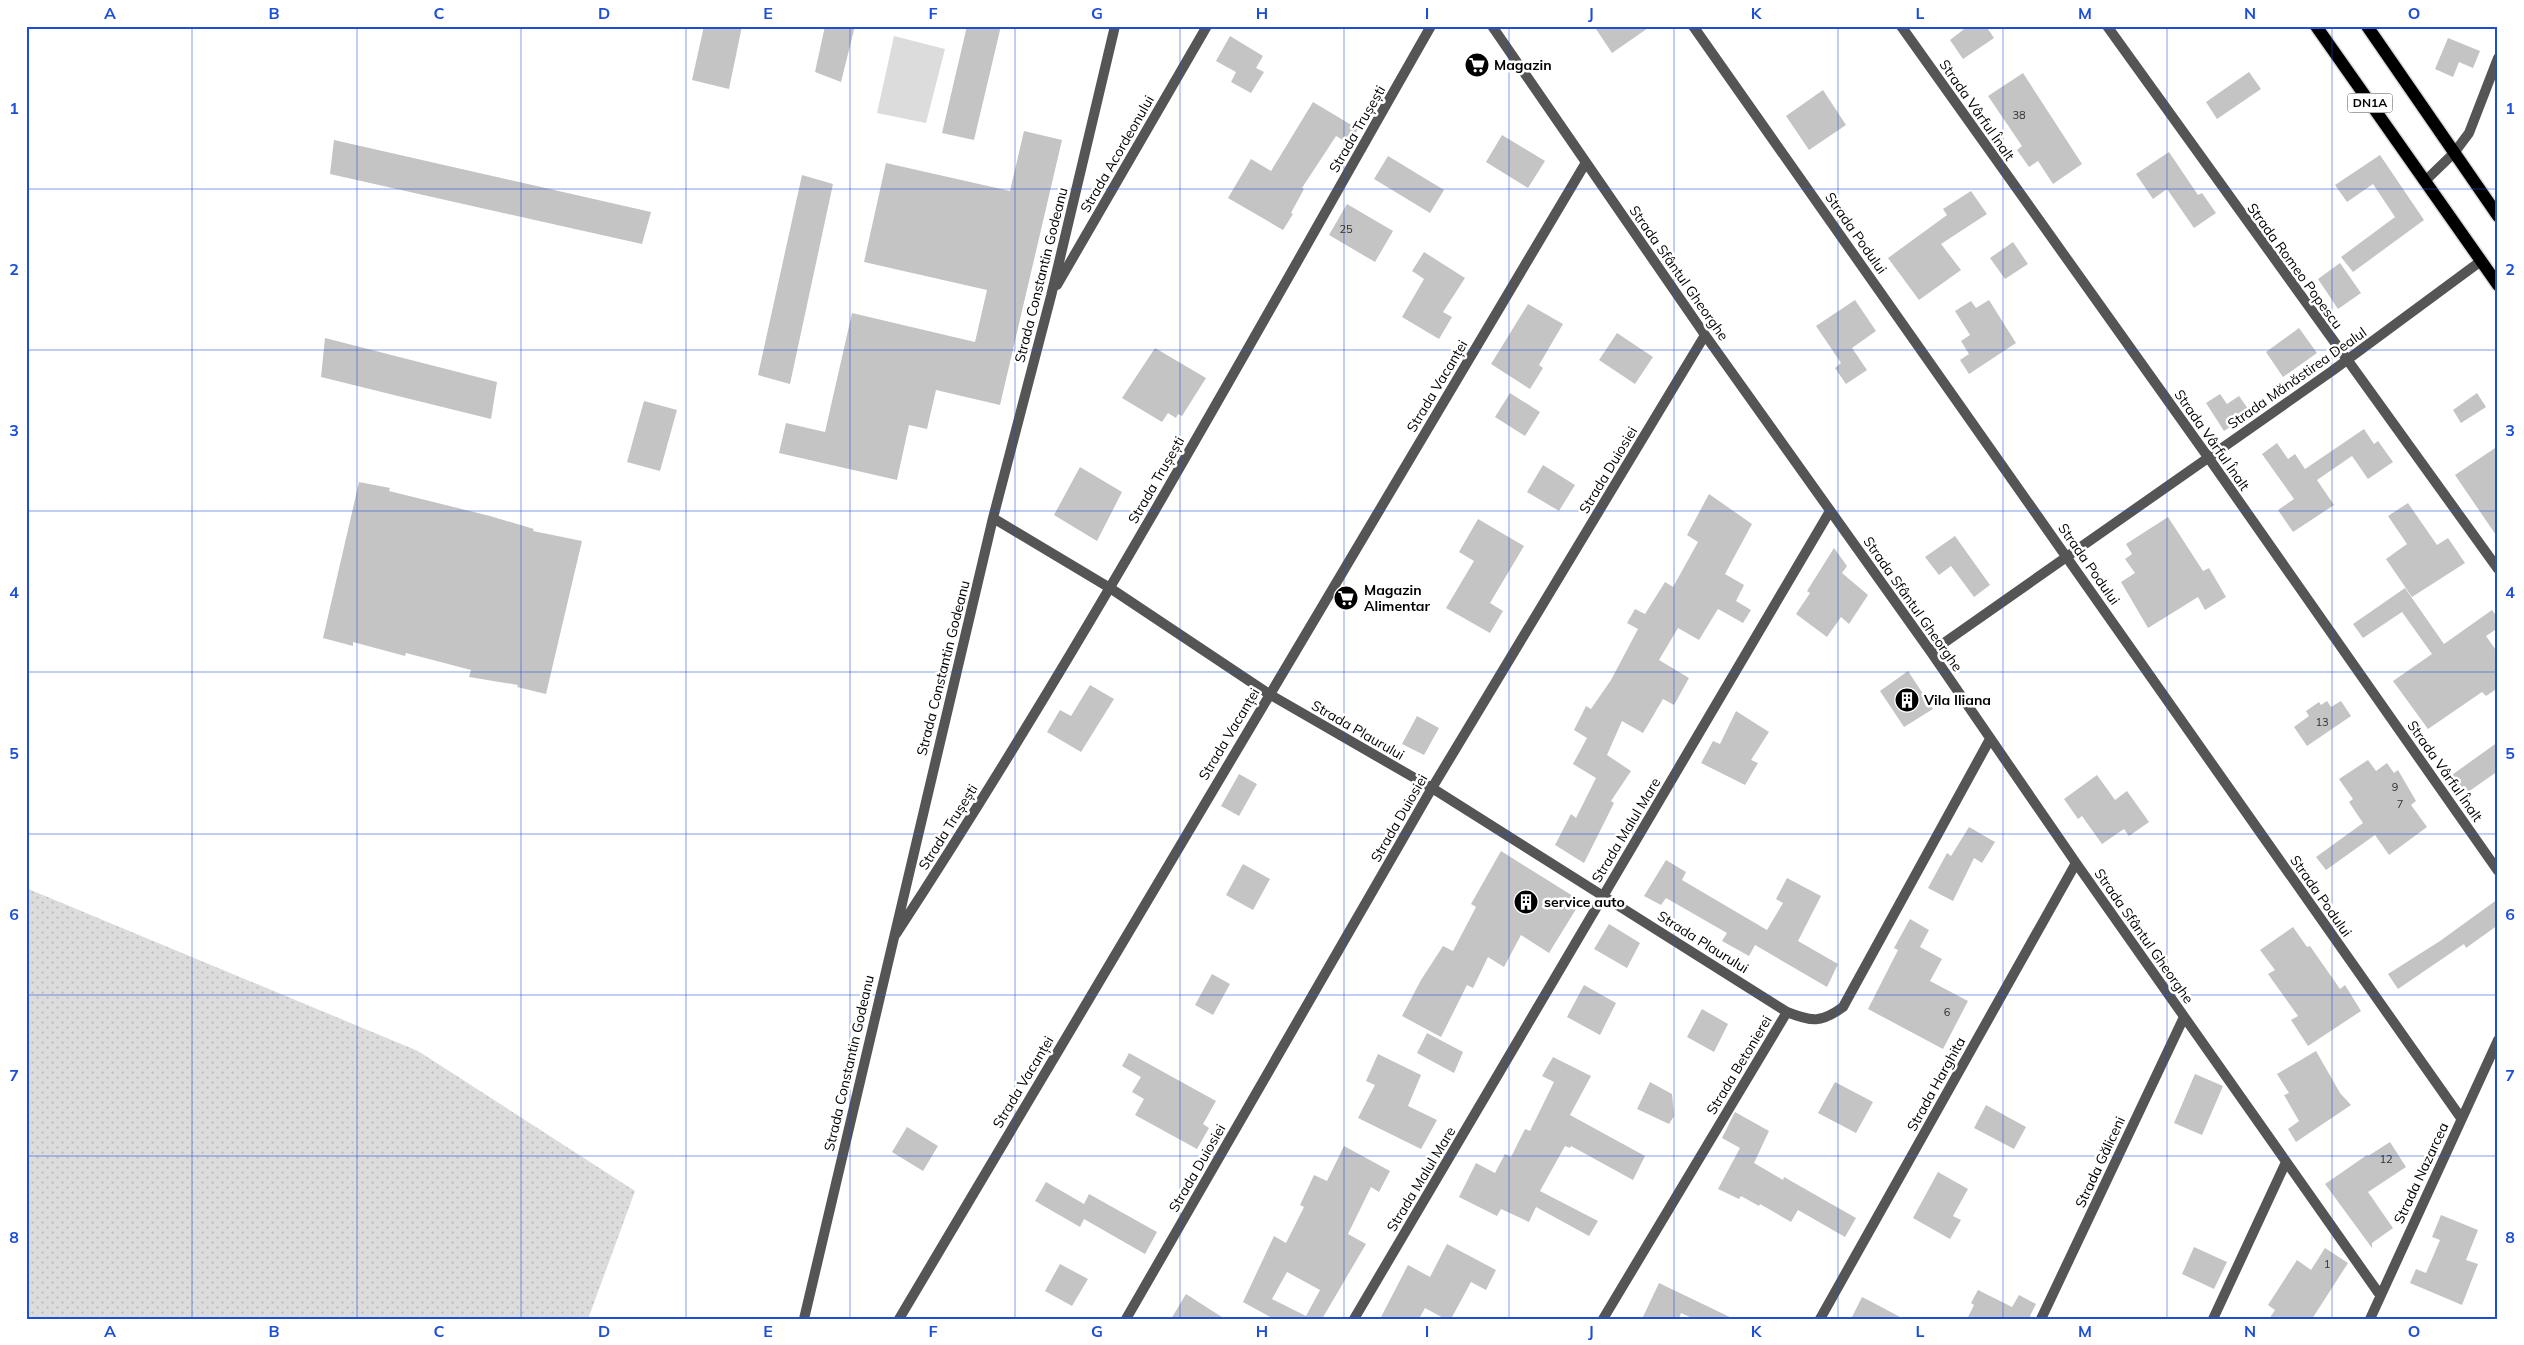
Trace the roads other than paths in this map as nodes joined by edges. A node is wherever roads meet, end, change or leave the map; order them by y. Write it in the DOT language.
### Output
graph roads {
  1 [pos="1115,26"];
  2 [pos="1207,26"];
  3 [pos="1431,26"];
  4 [pos="1492,26"];
  5 [pos="1693,26"];
  6 [pos="1901,26"];
  7 [pos="2107,26"];
  8 [pos="2316,26"];
  9 [pos="2366,26"];
  10 [pos="2377,32"];
  11 [pos="2498,58"];
  12 [pos="2454,153"];
  13 [pos="1586,164"];
  14 [pos="2425,181"];
  15 [pos="2498,216"];
  16 [pos="2481,261"];
  17 [pos="2498,285"];
  18 [pos="1051,296"];
  19 [pos="1705,335"];
  20 [pos="2346,360"];
  21 [pos="2208,457"];
  22 [pos="1830,511"];
  23 [pos="993,518"];
  24 [pos="2067,556"];
  25 [pos="2498,569"];
  26 [pos="1110,588"];
  27 [pos="1931,652"];
  28 [pos="1269,694"];
  29 [pos="1990,739"];
  30 [pos="1432,788"];
  31 [pos="2076,863"];
  32 [pos="2498,871"];
  33 [pos="1604,895"];
  34 [pos="891,940"];
  35 [pos="1787,1012"];
  36 [pos="2184,1017"];
  37 [pos="2498,1040"];
  38 [pos="2462,1118"];
  39 [pos="2286,1162"];
  40 [pos="2380,1295"];
  41 [pos="804,1319"];
  42 [pos="899,1319"];
  43 [pos="1126,1319"];
  44 [pos="1354,1319"];
  45 [pos="1603,1319"];
  46 [pos="1820,1319"];
  47 [pos="2041,1319"];
  48 [pos="2213,1319"];
  49 [pos="2370,1319"];
  1 -- 18 [label="street, Strada Constantin Godeanu"];
  2 -- 18 [label="street, Strada Acordeonului"];
  3 -- 26 [label="street, Strada Trușești"];
  4 -- 13 [label="street, Strada Sfântul Gheorghe"];
  5 -- 24 [label="street, Strada Podului"];
  6 -- 21 [label="street, Strada Vârful Înalt"];
  7 -- 20 [label="street, Strada Romeo Popescu"];
  8 -- 14 [label="main road, DN1A"];
  9 -- 10 [label="main road, DN1A"];
  10 -- 12 [label="main road, DN1A"];
  11 -- 12 [label="street"];
  12 -- 14 [label="street"];
  12 -- 15 [label="main road, DN1A"];
  13 -- 19 [label="street, Strada Sfântul Gheorghe"];
  13 -- 28 [label="street, Strada Vacanței"];
  14 -- 16 [label="main road, DN1A"];
  16 -- 17 [label="main road, DN1A"];
  16 -- 20 [label="street, Strada Mănăstirea Dealul"];
  18 -- 23 [label="street, Strada Constantin Godeanu"];
  19 -- 22 [label="street, Strada Sfântul Gheorghe"];
  19 -- 30 [label="street, Strada Duiosiei"];
  20 -- 21 [label="street, Strada Mănăstirea Dealul"];
  20 -- 25 [label="street, Strada Romeo Popescu"];
  21 -- 24 [label="street, Strada Mănăstirea Dealul"];
  21 -- 32 [label="street, Strada Vârful Înalt"];
  22 -- 27 [label="street, Strada Sfântul Gheorghe"];
  22 -- 33 [label="street, Strada Malul Mare"];
  23 -- 26 [label="street, Strada Plaurului"];
  23 -- 34 [label="street, Strada Constantin Godeanu"];
  24 -- 27 [label="street, Strada Mănăstirea Dealul"];
  24 -- 38 [label="street, Strada Podului"];
  26 -- 28 [label="street, Strada Plaurului"];
  26 -- 34 [label="street, Strada Trușești"];
  27 -- 29 [label="street, Strada Sfântul Gheorghe"];
  28 -- 30 [label="street, Strada Plaurului"];
  28 -- 42 [label="street, Strada Vacanței"];
  29 -- 31 [label="street, Strada Sfântul Gheorghe"];
  29 -- 35 [label="street, Strada Betonierei"];
  30 -- 33 [label="street, Strada Plaurului"];
  30 -- 43 [label="street, Strada Duiosiei"];
  31 -- 36 [label="street, Strada Sfântul Gheorghe"];
  31 -- 46 [label="street, Strada Harghita"];
  33 -- 35 [label="street, Strada Plaurului"];
  33 -- 44 [label="street, Strada Malul Mare"];
  34 -- 41 [label="street, Strada Constantin Godeanu"];
  35 -- 45 [label="street, Strada Betonierei"];
  36 -- 39 [label="street, Strada Sfântul Gheorghe"];
  36 -- 47 [label="street, Strada Găliceni"];
  37 -- 38 [label="street, Strada Nazarcea"];
  38 -- 40 [label="street, Strada Nazarcea"];
  39 -- 40 [label="street, Strada Sfântul Gheorghe"];
  39 -- 48 [label="street"];
  40 -- 49 [label="street, Strada Nazarcea"];
}
